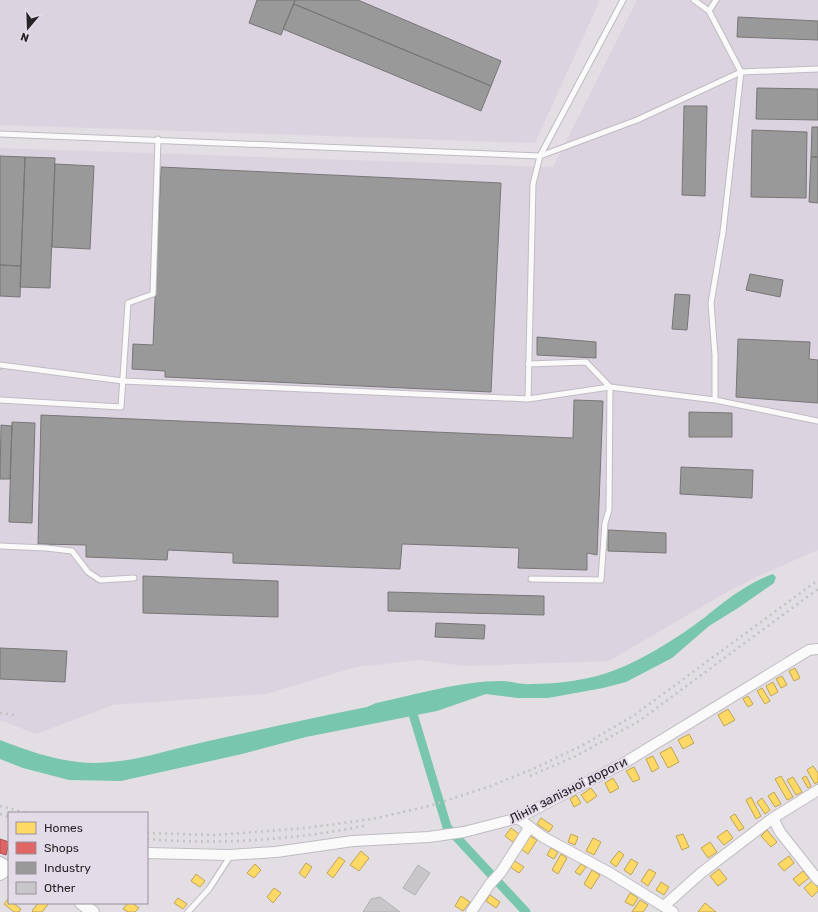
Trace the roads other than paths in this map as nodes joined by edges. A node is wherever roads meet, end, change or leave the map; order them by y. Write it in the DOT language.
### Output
graph roads {
  1 [pos="623,0"];
  2 [pos="694,0"];
  3 [pos="716,0"];
  4 [pos="709,11"];
  5 [pos="818,69"];
  6 [pos="741,72"];
  7 [pos="0,134"];
  8 [pos="158,139"];
  9 [pos="540,156"];
  10 [pos="528,364"];
  11 [pos="0,365"];
  12 [pos="123,381"];
  13 [pos="610,387"];
  14 [pos="528,399"];
  15 [pos="0,400"];
  16 [pos="715,400"];
  17 [pos="818,421"];
  18 [pos="0,546"];
  19 [pos="134,578"];
  20 [pos="531,579"];
  21 [pos="818,649"];
  22 [pos="818,790"];
  23 [pos="518,818"];
  24 [pos="773,818"];
  25 [pos="529,828"];
  26 [pos="148,853"];
  27 [pos="231,855"];
  28 [pos="818,880"];
  29 [pos="82,904"];
  30 [pos="664,906"];
  31 [pos="93,912"];
  32 [pos="188,912"];
  33 [pos="471,912"];
  34 [pos="673,912"];
  1 -- 9 [label="lane"];
  2 -- 4 [label="lane"];
  3 -- 4 [label="lane"];
  4 -- 6 [label="lane"];
  5 -- 6 [label="lane"];
  6 -- 9 [label="lane"];
  6 -- 16 [label="lane"];
  7 -- 8 [label="lane"];
  8 -- 9 [label="lane"];
  8 -- 12 [label="lane"];
  9 -- 10 [label="lane"];
  10 -- 13 [label="lane"];
  10 -- 14 [label="lane"];
  11 -- 12 [label="lane"];
  12 -- 14 [label="lane"];
  12 -- 15 [label="lane"];
  13 -- 14 [label="lane"];
  13 -- 16 [label="lane"];
  13 -- 20 [label="lane"];
  16 -- 17 [label="lane"];
  18 -- 19 [label="lane"];
  21 -- 23 [label="street, Лінія залізної дороги"];
  22 -- 24 [label="street"];
  23 -- 25 [label="street"];
  23 -- 27 [label="street, Лінія залізної дороги"];
  24 -- 28 [label="street"];
  24 -- 30 [label="street"];
  25 -- 30 [label="street"];
  25 -- 33 [label="street"];
  26 -- 27 [label="street, Лінія залізної дороги"];
  27 -- 32 [label="lane"];
  29 -- 31 [label="street"];
  30 -- 34 [label="street"];
}
